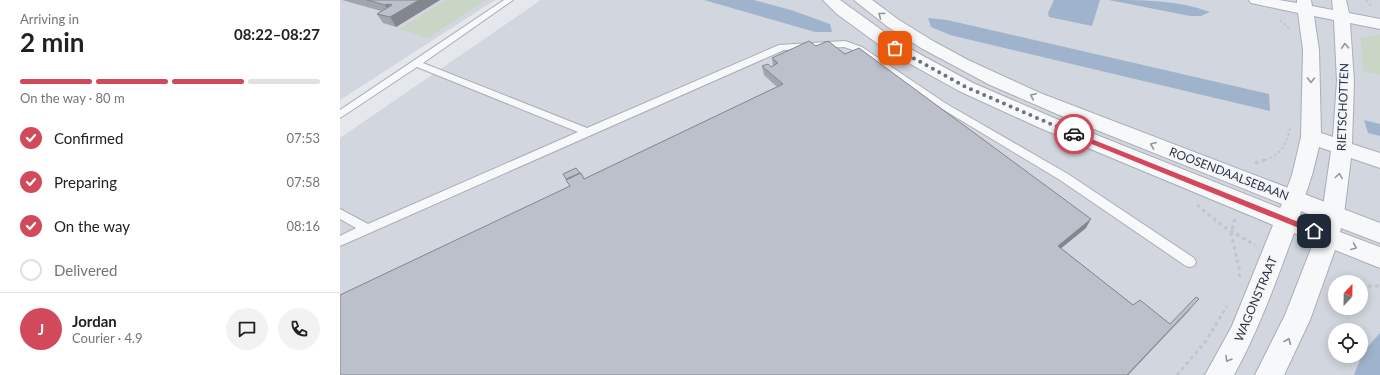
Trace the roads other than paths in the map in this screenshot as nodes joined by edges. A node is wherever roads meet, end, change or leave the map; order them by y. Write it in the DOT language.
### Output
graph roads {
  1 [pos="509,0"];
  2 [pos="831,0"];
  3 [pos="862,0"];
  4 [pos="1256,0"];
  5 [pos="1305,3"];
  6 [pos="1340,8"];
  7 [pos="1380,14"];
  8 [pos="1380,24"];
  9 [pos="416,63"];
  10 [pos="340,115"];
  11 [pos="587,132"];
  12 [pos="1311,137"];
  13 [pos="1343,148"];
  14 [pos="1380,162"];
  15 [pos="1290,210"];
  16 [pos="340,213"];
  17 [pos="1330,225"];
  18 [pos="366,229"];
  19 [pos="1380,233"];
  20 [pos="340,241"];
  21 [pos="1380,258"];
  22 [pos="1190,262"];
  23 [pos="1219,375"];
  24 [pos="1269,375"];
  1 -- 9 [label="lane"];
  2 -- 15 [label="street, ROOSENDAALSEBAAN"];
  15 -- 3 [label="street, ROOSENDAALSEBAAN, one-way"];
  4 -- 5 [label="street"];
  5 -- 6 [label="street"];
  5 -- 12 [label="street, one-way"];
  6 -- 7 [label="street"];
  6 -- 8 [label="street"];
  13 -- 6 [label="street, RIETSCHOTTEN, one-way"];
  9 -- 10 [label="lane"];
  9 -- 11 [label="lane"];
  11 -- 18 [label="lane"];
  11 -- 22 [label="lane"];
  12 -- 13 [label="street"];
  12 -- 15 [label="street"];
  13 -- 14 [label="street"];
  17 -- 13 [label="street, RIETSCHOTTEN, one-way"];
  15 -- 17 [label="street"];
  15 -- 23 [label="street, WAGONSTRAAT, one-way"];
  16 -- 18 [label="lane"];
  17 -- 19 [label="street"];
  17 -- 21 [label="street, one-way"];
  24 -- 17 [label="street, one-way"];
  18 -- 20 [label="lane"];
}
